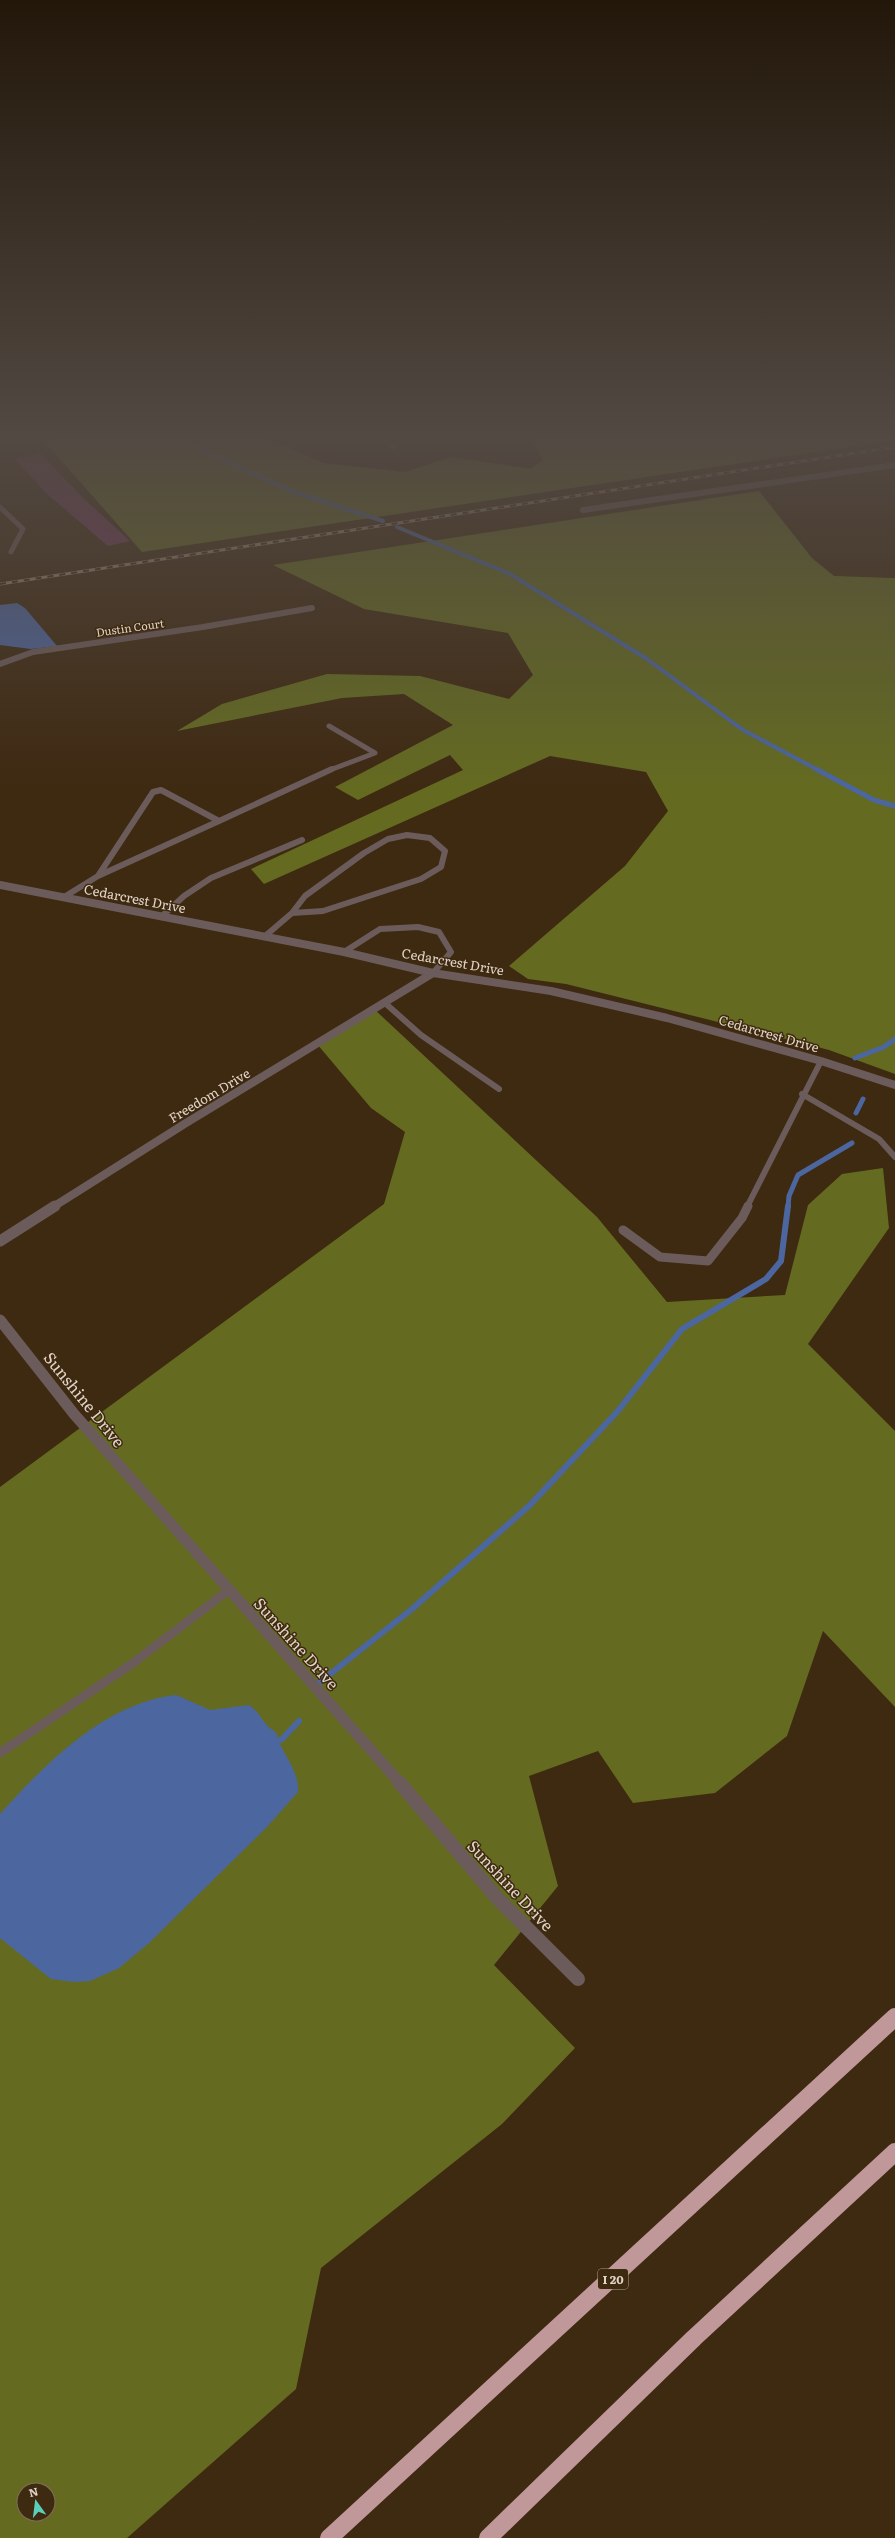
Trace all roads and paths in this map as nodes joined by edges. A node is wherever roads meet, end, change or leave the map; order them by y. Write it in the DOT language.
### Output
graph roads {
  1 [pos="312,608"];
  2 [pos="0,664"];
  3 [pos="329,726"];
  4 [pos="219,821"];
  5 [pos="302,840"];
  6 [pos="98,876"];
  7 [pos="0,885"];
  8 [pos="64,897"];
  9 [pos="292,913"];
  10 [pos="161,917"];
  11 [pos="264,937"];
  12 [pos="344,952"];
  13 [pos="433,973"];
  14 [pos="385,1002"];
  15 [pos="821,1061"];
  16 [pos="895,1085"];
  17 [pos="499,1090"];
  18 [pos="802,1094"];
  19 [pos="895,1157"];
  20 [pos="623,1230"];
  21 [pos="0,1241"];
  22 [pos="0,1320"];
  23 [pos="229,1590"];
  24 [pos="0,1753"];
  25 [pos="578,1979"];
  26 [pos="895,2017"];
  27 [pos="895,2152"];
  28 [pos="329,2538"];
  29 [pos="488,2538"];
  1 -- 2 [label="street, Dustin Court"];
  3 -- 4 [label="lane"];
  4 -- 6 [label="lane"];
  4 -- 6 [label="lane"];
  5 -- 10 [label="lane"];
  6 -- 8 [label="lane"];
  7 -- 8 [label="street, Cedarcrest Drive"];
  8 -- 10 [label="street, Cedarcrest Drive"];
  9 -- 9 [label="lane"];
  9 -- 11 [label="lane"];
  10 -- 11 [label="street, Cedarcrest Drive"];
  11 -- 12 [label="street, Cedarcrest Drive"];
  12 -- 13 [label="street, Cedarcrest Drive"];
  12 -- 13 [label="lane"];
  13 -- 14 [label="street, Freedom Drive"];
  13 -- 15 [label="street, Cedarcrest Drive"];
  14 -- 17 [label="lane"];
  14 -- 21 [label="street, Freedom Drive"];
  15 -- 16 [label="street, Cedarcrest Drive"];
  15 -- 18 [label="lane"];
  18 -- 19 [label="lane"];
  18 -- 20 [label="lane"];
  22 -- 23 [label="street, Sunshine Drive"];
  23 -- 24 [label="lane"];
  23 -- 25 [label="street, Sunshine Drive"];
  26 -- 28 [label="highway, I 20"];
  27 -- 29 [label="highway"];
}
